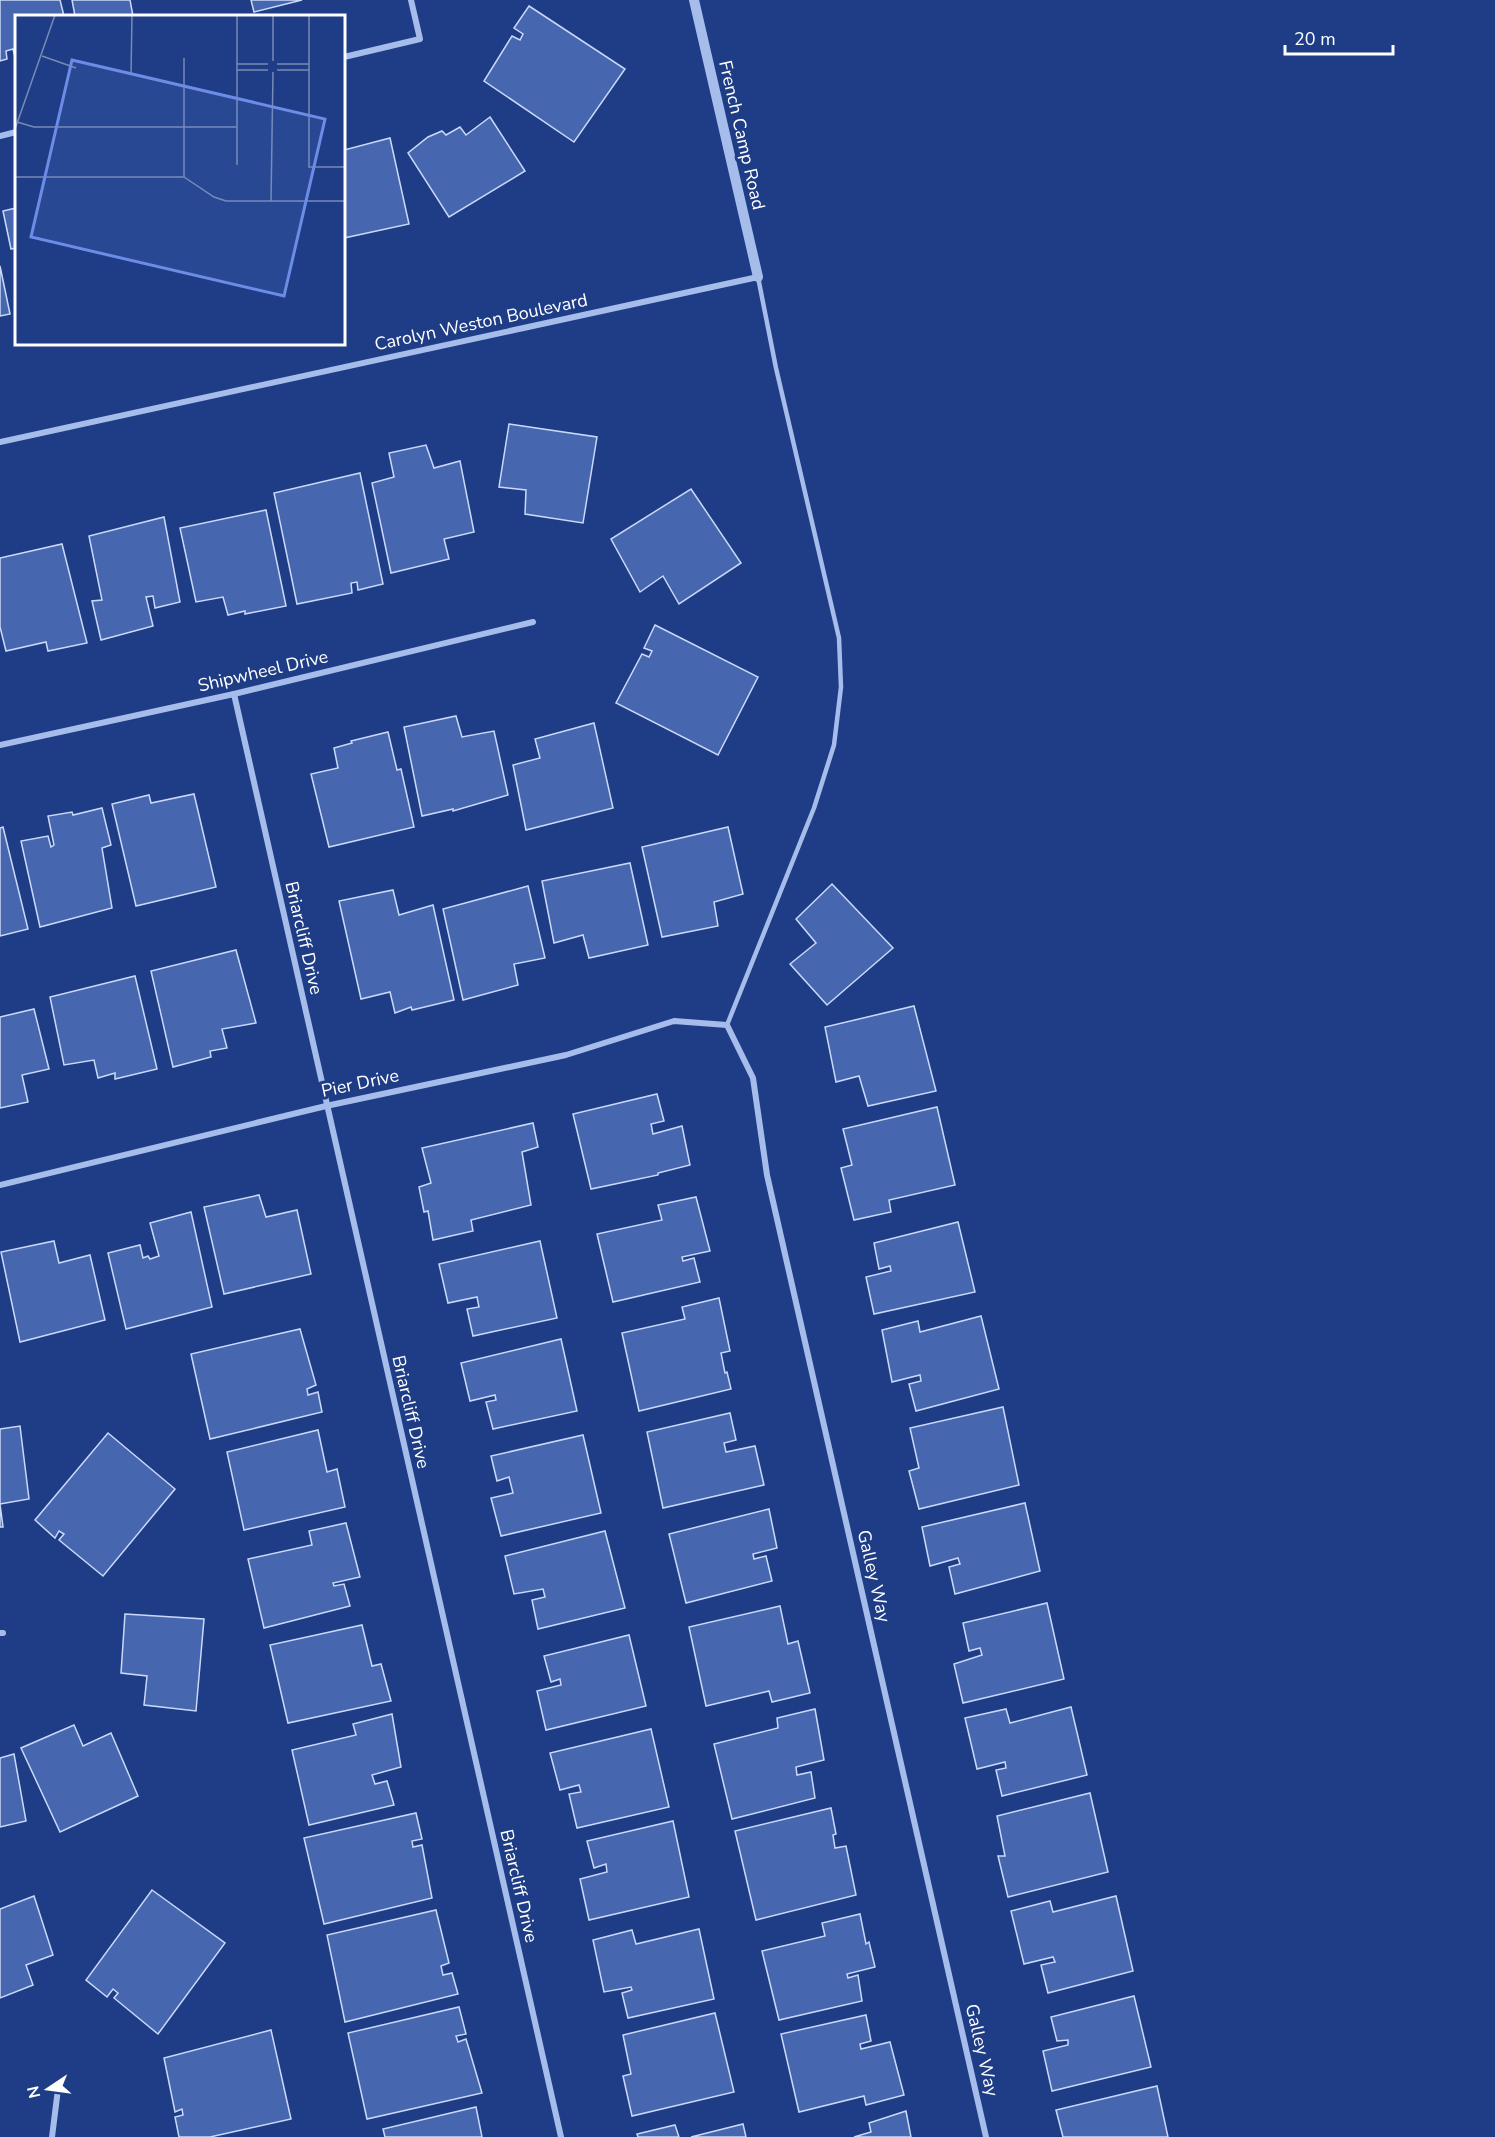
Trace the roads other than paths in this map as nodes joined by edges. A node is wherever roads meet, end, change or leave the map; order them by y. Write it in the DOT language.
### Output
graph roads {
  1 [pos="411,0"];
  2 [pos="694,0"];
  3 [pos="345,57"];
  4 [pos="15,132"];
  5 [pos="0,136"];
  6 [pos="758,277"];
  7 [pos="0,442"];
  8 [pos="533,622"];
  9 [pos="234,694"];
  10 [pos="0,745"];
  11 [pos="727,1024"];
  12 [pos="326,1106"];
  13 [pos="0,1185"];
  14 [pos="58,2089"];
  15 [pos="52,2137"];
  16 [pos="561,2137"];
  17 [pos="986,2137"];
  1 -- 3 [label="street"];
  2 -- 6 [label="street, French Camp Road"];
  4 -- 5 [label="street"];
  6 -- 7 [label="street, Carolyn Weston Boulevard"];
  6 -- 11 [label="lane"];
  8 -- 9 [label="street, Shipwheel Drive"];
  9 -- 10 [label="street, Shipwheel Drive"];
  9 -- 12 [label="street, Briarcliff Drive"];
  11 -- 12 [label="street, Pier Drive"];
  11 -- 17 [label="street, Galley Way"];
  12 -- 13 [label="street, Pier Drive"];
  12 -- 16 [label="street, Briarcliff Drive"];
  14 -- 15 [label="street"];
}
